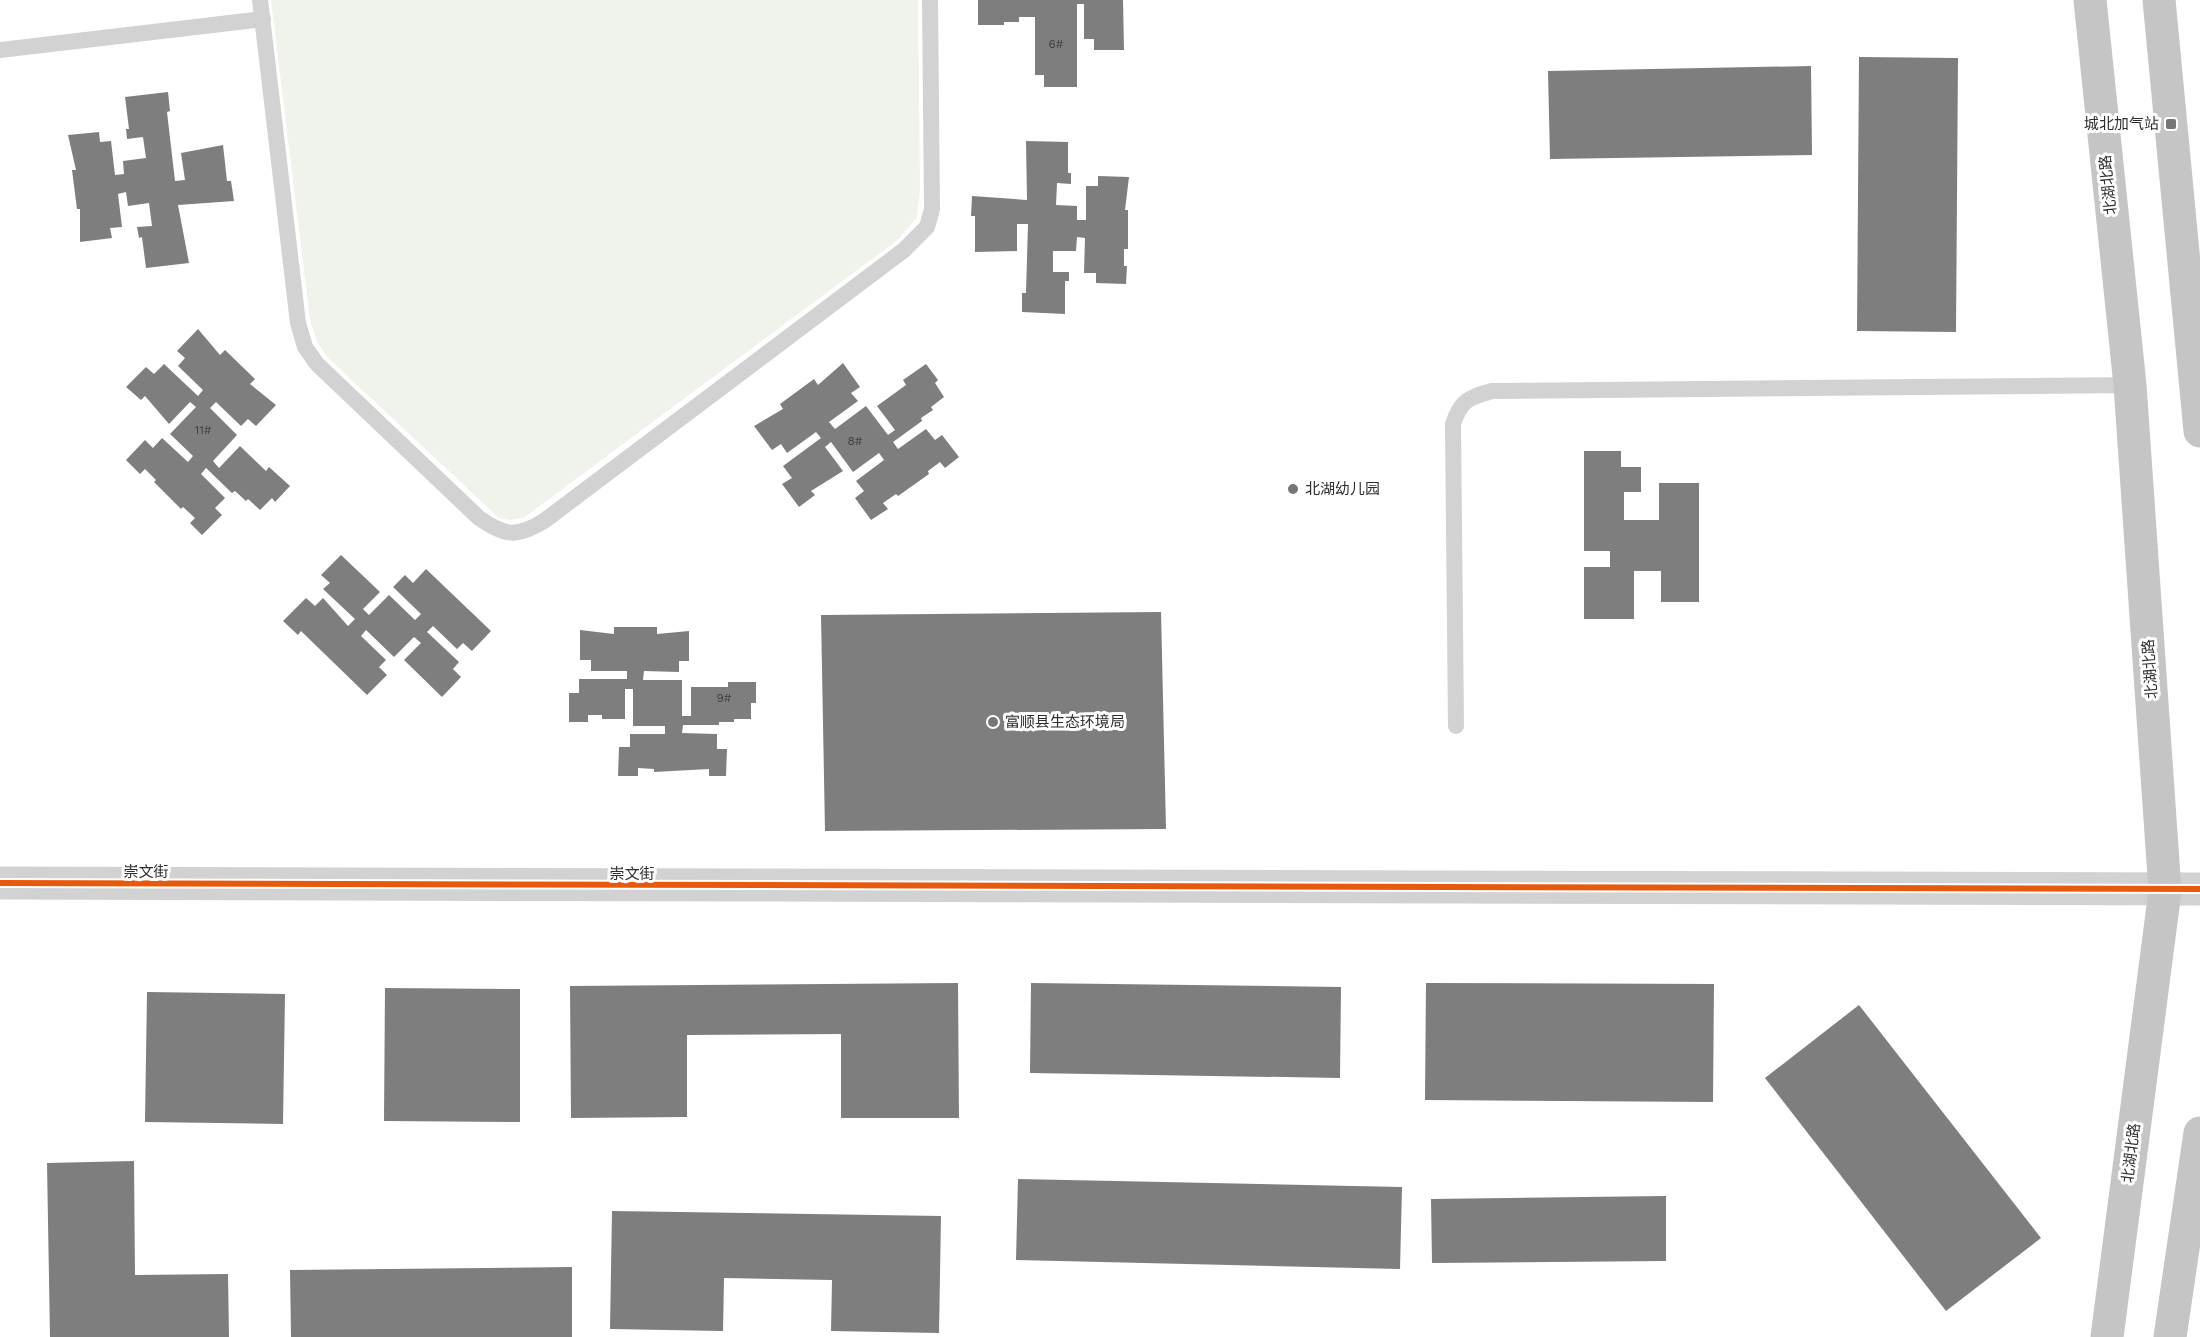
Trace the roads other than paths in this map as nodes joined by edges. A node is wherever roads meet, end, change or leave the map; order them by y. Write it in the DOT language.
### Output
graph roads {
  1 [pos="260,0"];
  2 [pos="930,0"];
  3 [pos="2090,0"];
  4 [pos="2158,0"];
  5 [pos="263,20"];
  6 [pos="0,50"];
  7 [pos="2130,385"];
  8 [pos="2200,431"];
  9 [pos="1456,726"];
  10 [pos="0,883"];
  11 [pos="2200,890"];
  12 [pos="2165,891"];
  13 [pos="2200,1133"];
  14 [pos="2107,1337"];
  15 [pos="2170,1337"];
  1 -- 5 [label="lane"];
  2 -- 5 [label="lane"];
  3 -- 7 [label="main road, 北湖北路"];
  4 -- 8 [label="main road"];
  5 -- 6 [label="lane"];
  7 -- 9 [label="lane"];
  7 -- 12 [label="main road, 北湖北路"];
  10 -- 12 [label="street, 崇文街"];
  11 -- 12 [label="street, 崇文街"];
  12 -- 14 [label="main road, 北湖北路"];
  13 -- 15 [label="main road"];
}
